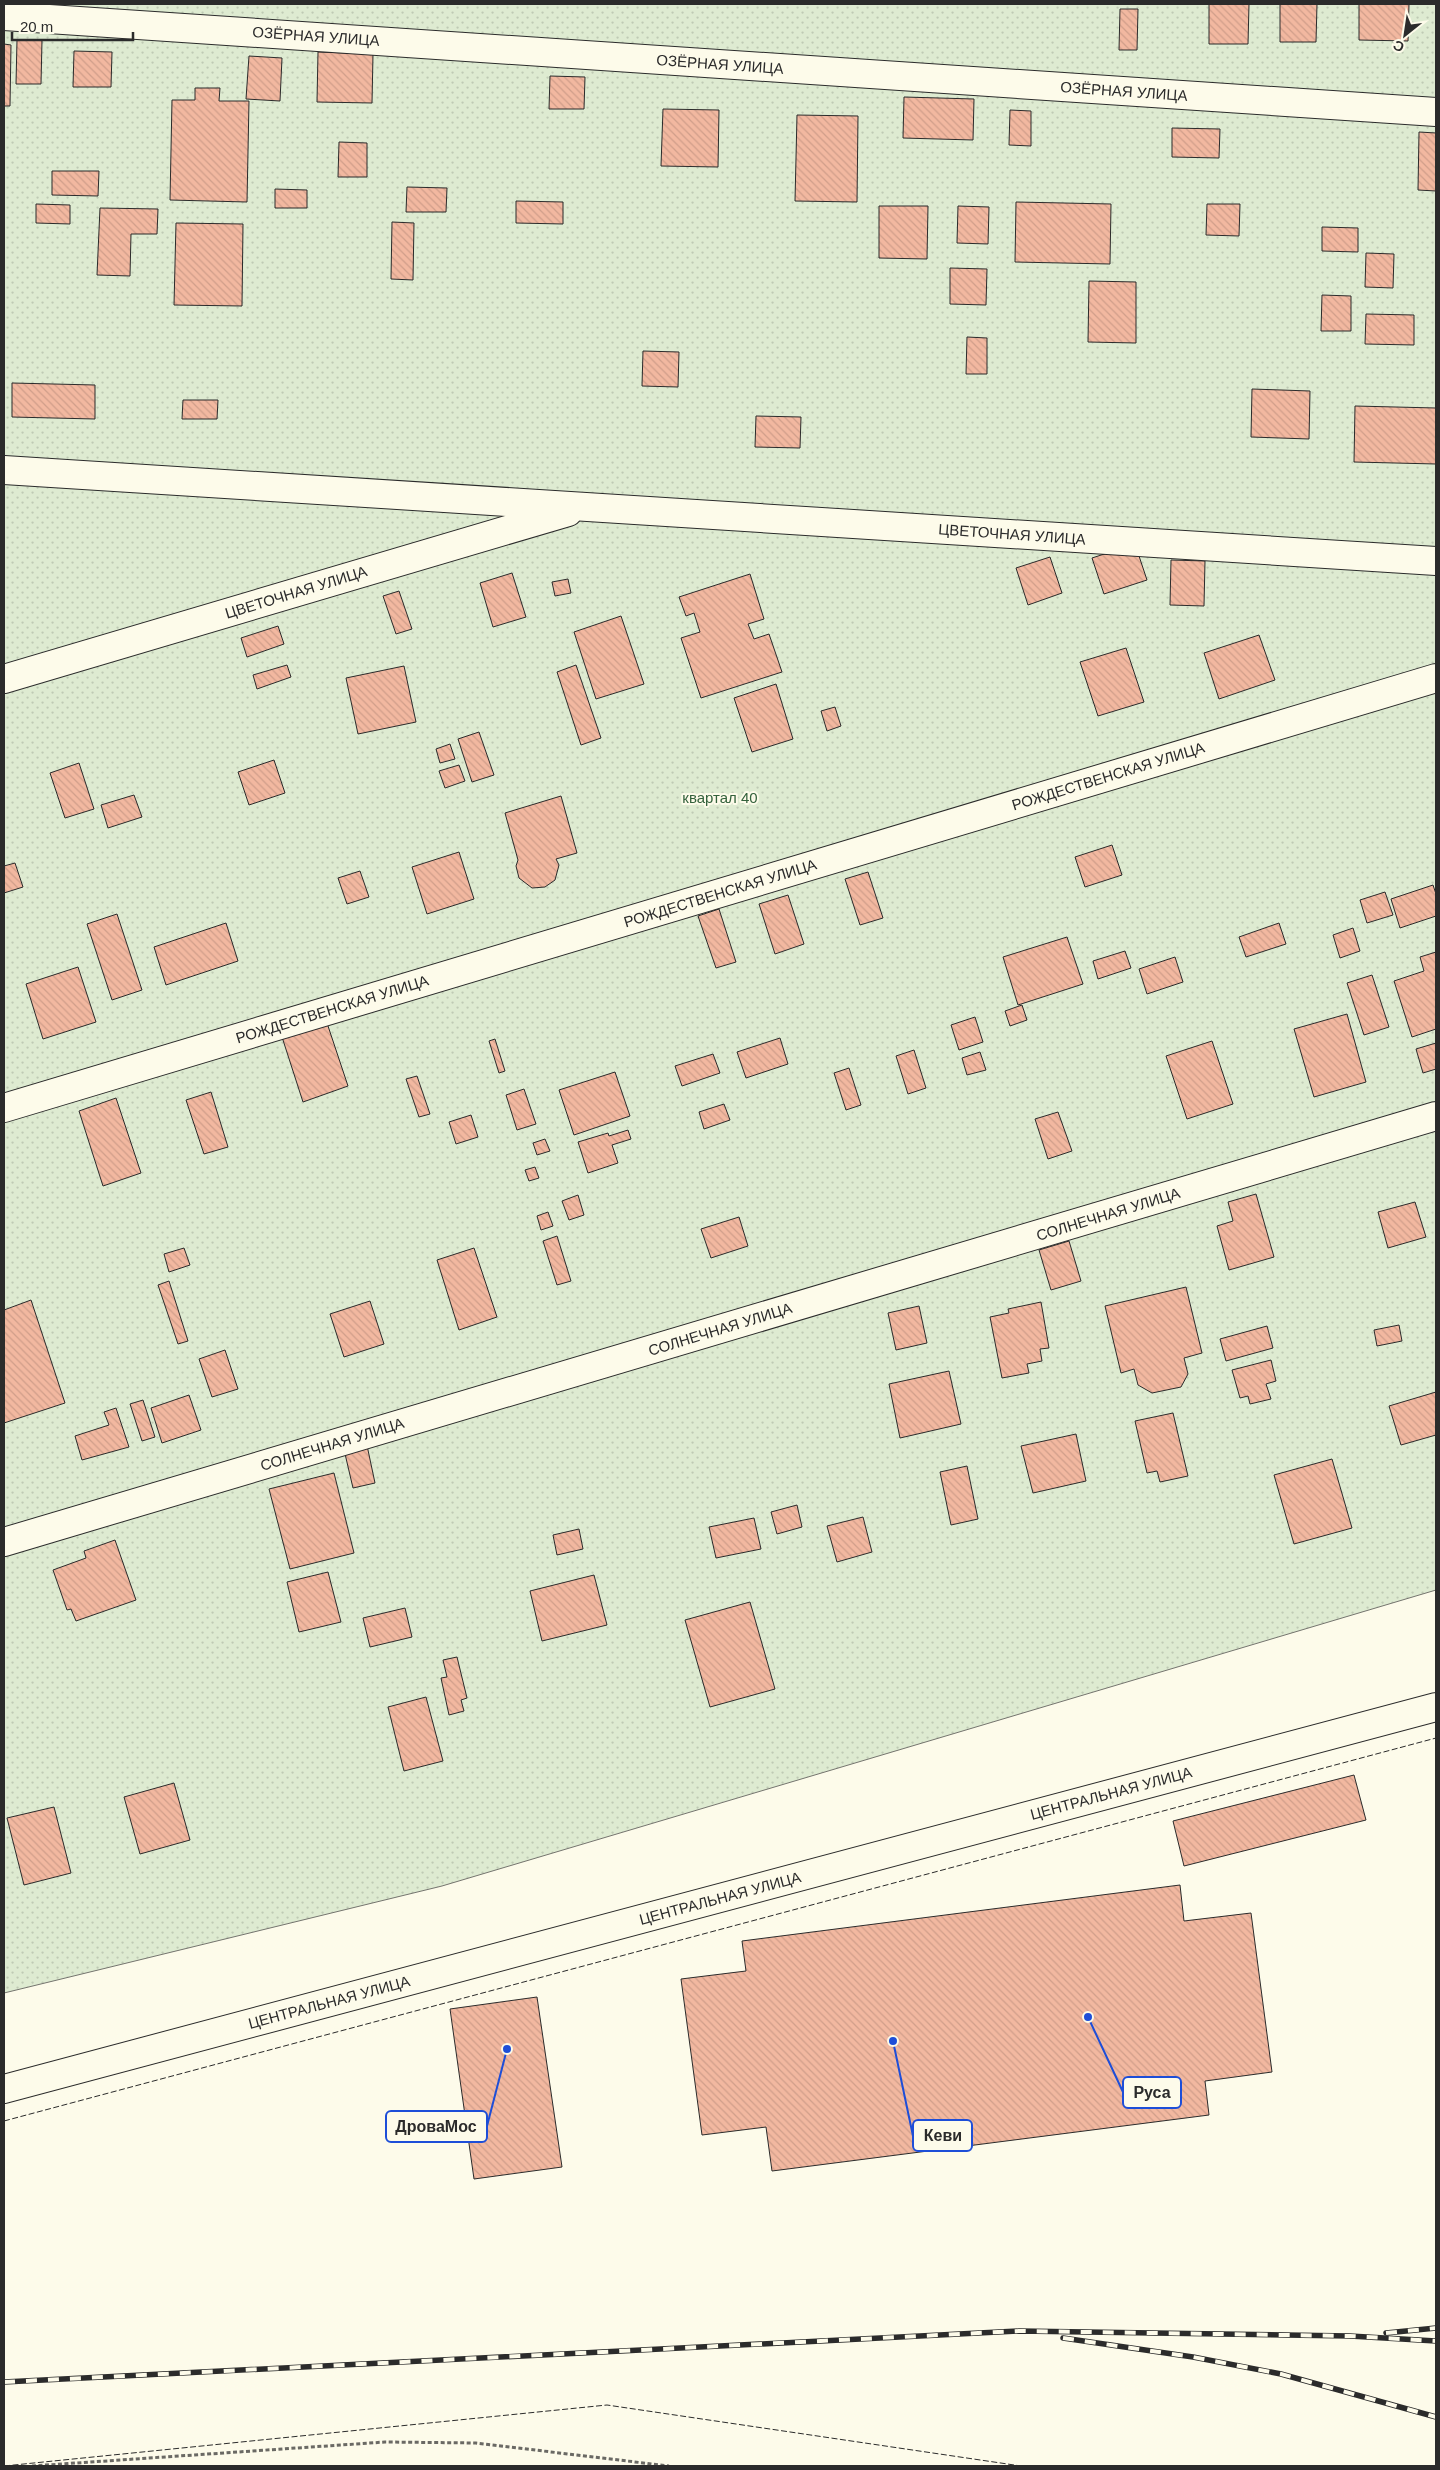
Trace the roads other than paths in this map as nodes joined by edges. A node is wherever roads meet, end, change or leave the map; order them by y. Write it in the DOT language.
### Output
graph roads {
  1 [pos="4,16"];
  2 [pos="1436,112"];
  3 [pos="4,470"];
  4 [pos="587,506"];
  5 [pos="1436,561"];
  6 [pos="1436,678"];
  7 [pos="4,679"];
  8 [pos="4,1108"];
  9 [pos="1436,1116"];
  10 [pos="4,1542"];
  11 [pos="1436,1707"];
  12 [pos="4,2089"];
  1 -- 2 [label="street, ОЗЁРНАЯ УЛИЦА"];
  3 -- 4 [label="street, ЦВЕТОЧНАЯ УЛИЦА"];
  4 -- 5 [label="street, ЦВЕТОЧНАЯ УЛИЦА"];
  4 -- 7 [label="street, ЦВЕТОЧНАЯ УЛИЦА"];
  6 -- 8 [label="street, РОЖДЕСТВЕНСКАЯ УЛИЦА"];
  9 -- 10 [label="street, СОЛНЕЧНАЯ УЛИЦА"];
  11 -- 12 [label="street, ЦЕНТРАЛЬНАЯ УЛИЦА"];
}
